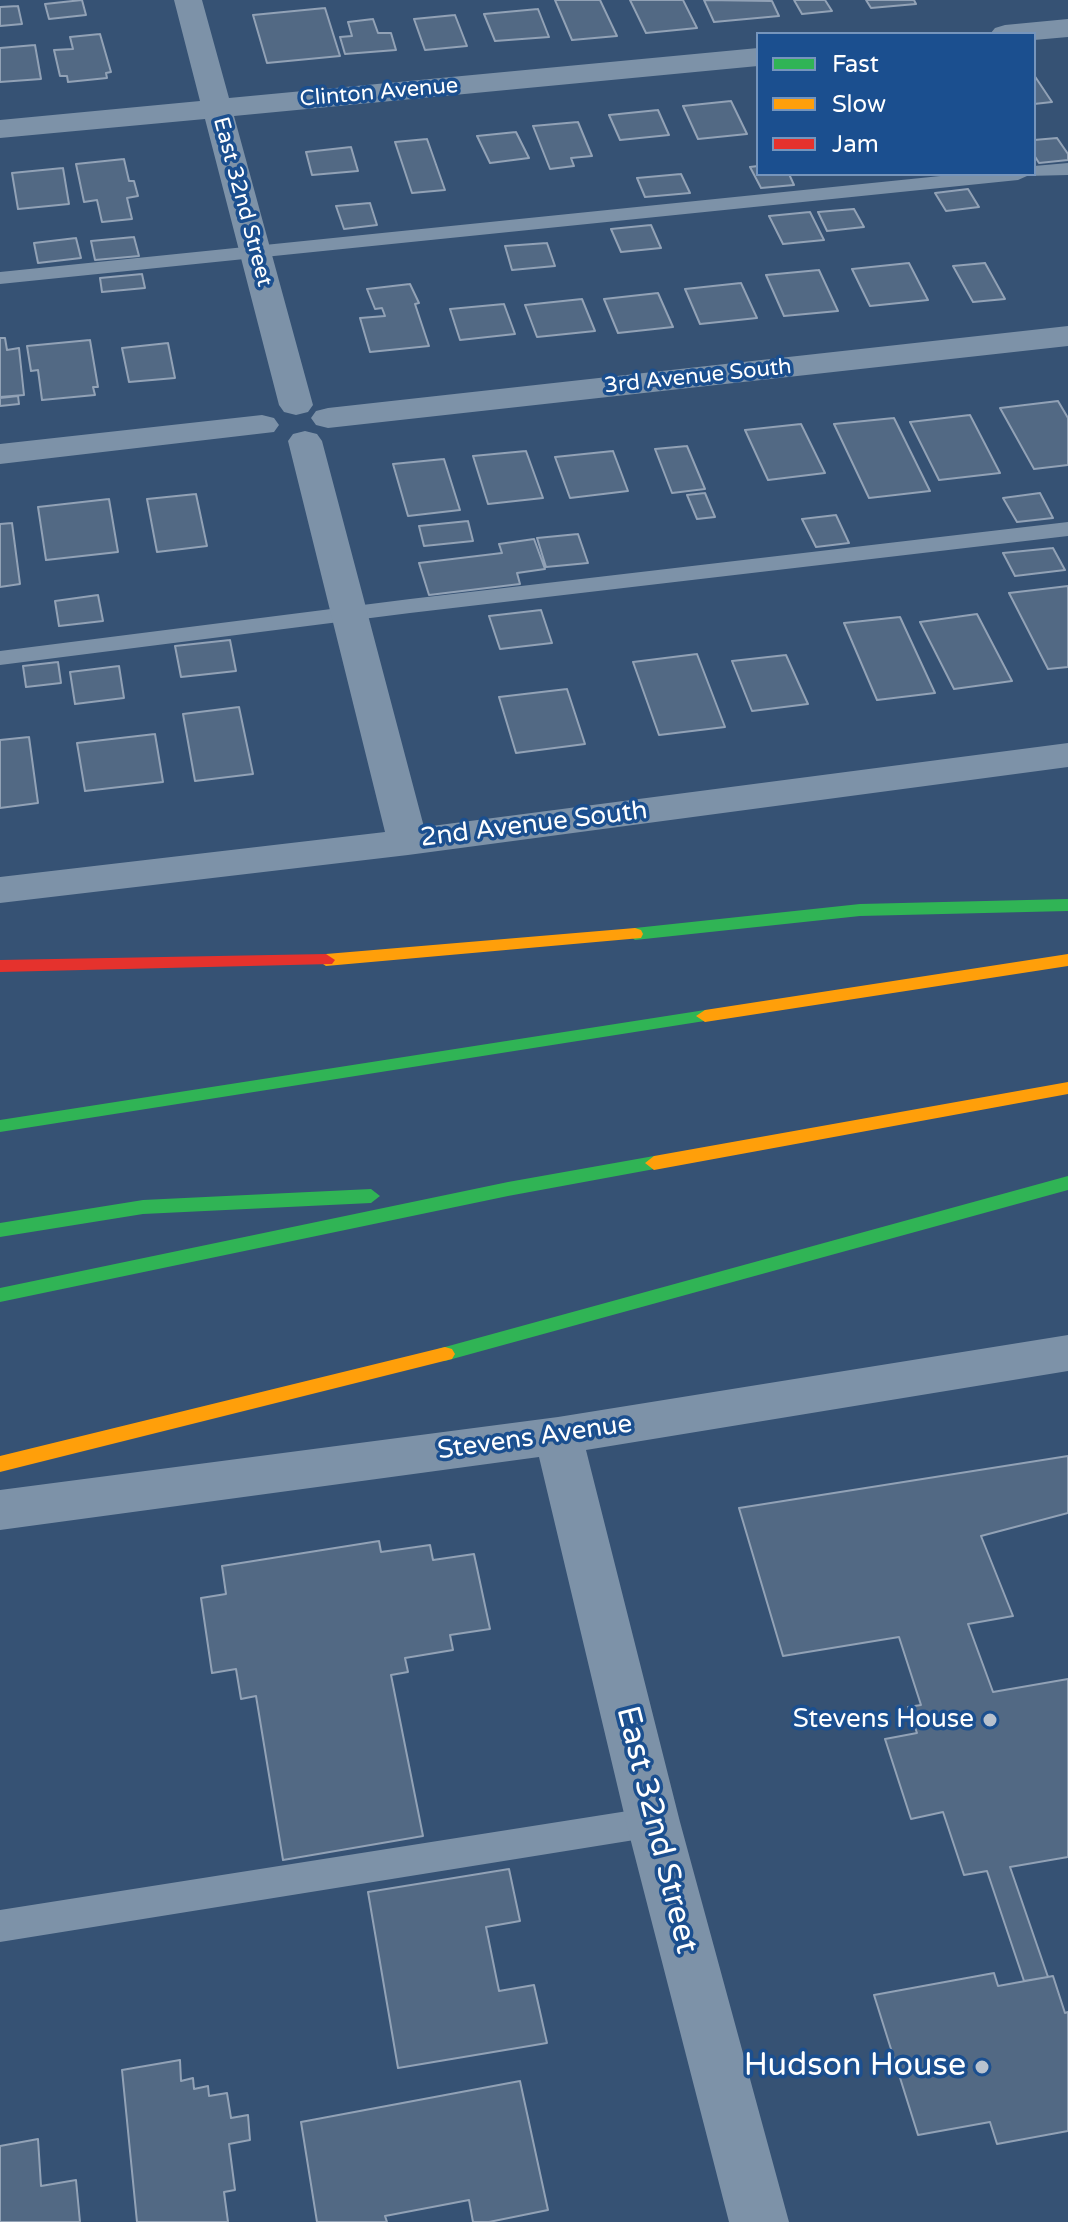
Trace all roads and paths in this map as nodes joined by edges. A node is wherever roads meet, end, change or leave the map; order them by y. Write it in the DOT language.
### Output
graph roads {
  1 [pos="188,0"];
  2 [pos="1068,28"];
  3 [pos="1026,32"];
  4 [pos="756,57"];
  5 [pos="217,108"];
  6 [pos="0,129"];
  7 [pos="1068,169"];
  8 [pos="1036,172"];
  9 [pos="999,176"];
  10 [pos="256,253"];
  11 [pos="0,278"];
  12 [pos="1068,336"];
  13 [pos="296,405"];
  14 [pos="262,425"];
  15 [pos="316,429"];
  16 [pos="0,454"];
  17 [pos="1068,529"];
  18 [pos="349,615"];
  19 [pos="0,658"];
  20 [pos="1068,755"];
  21 [pos="408,842"];
  22 [pos="0,890"];
  23 [pos="1068,905"];
  24 [pos="1068,960"];
  25 [pos="0,966"];
  26 [pos="1068,1088"];
  27 [pos="0,1126"];
  28 [pos="1068,1183"];
  29 [pos="508,1189"];
  30 [pos="0,1230"];
  31 [pos="0,1295"];
  32 [pos="1068,1353"];
  33 [pos="558,1436"];
  34 [pos="0,1464"];
  35 [pos="0,1510"];
  36 [pos="653,1822"];
  37 [pos="0,1926"];
  38 [pos="759,2222"];
  1 -- 5 [label="street, East 32nd Street"];
  2 -- 3 [label="street"];
  4 -- 5 [label="street, Clinton Avenue"];
  5 -- 6 [label="street, Clinton Avenue"];
  5 -- 10 [label="street, East 32nd Street"];
  7 -- 8 [label="lane"];
  9 -- 10 [label="lane"];
  10 -- 11 [label="lane"];
  10 -- 13 [label="street, East 32nd Street"];
  12 -- 15 [label="street, 3rd Avenue South"];
  13 -- 14 [label="street"];
  13 -- 15 [label="street"];
  14 -- 15 [label="street"];
  14 -- 16 [label="street"];
  15 -- 18 [label="street"];
  17 -- 18 [label="lane"];
  18 -- 19 [label="lane"];
  18 -- 21 [label="street"];
  20 -- 21 [label="street, 2nd Avenue South"];
  21 -- 22 [label="street, 2nd Avenue South"];
  23 -- 25 [label="highway"];
  24 -- 27 [label="highway"];
  26 -- 29 [label="highway"];
  28 -- 34 [label="highway"];
  29 -- 30 [label="highway"];
  29 -- 31 [label="highway"];
  32 -- 33 [label="street, Stevens Avenue"];
  33 -- 35 [label="street, Stevens Avenue"];
  33 -- 36 [label="street, East 32nd Street"];
  36 -- 37 [label="lane"];
  36 -- 38 [label="street, East 32nd Street"];
}
